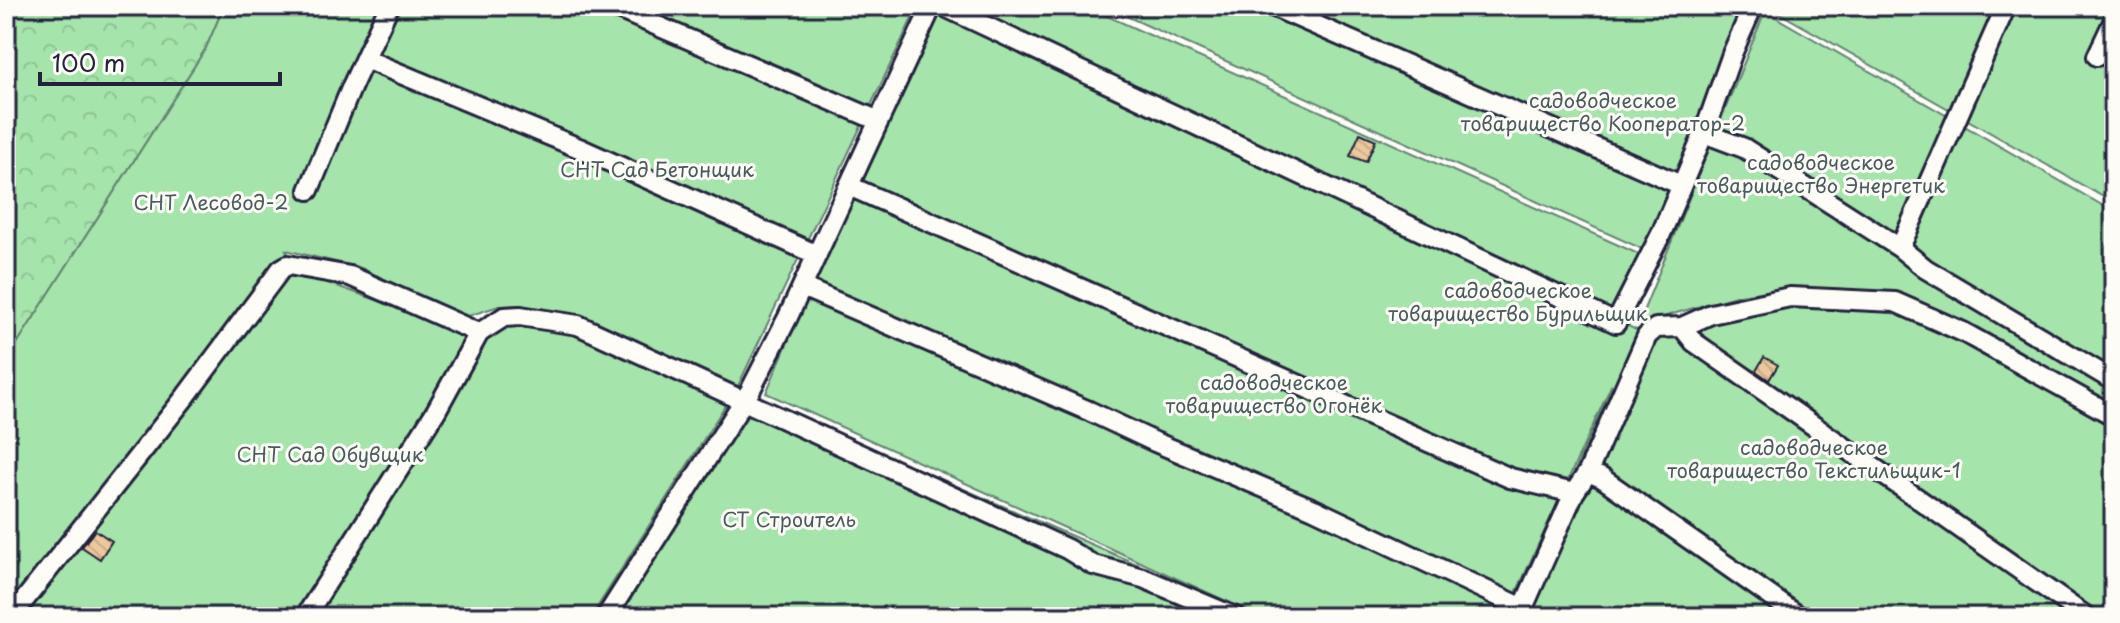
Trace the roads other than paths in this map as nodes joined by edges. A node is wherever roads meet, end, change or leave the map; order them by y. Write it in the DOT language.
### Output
graph roads {
  1 [pos="389,6"];
  2 [pos="611,6"];
  3 [pos="932,6"];
  4 [pos="943,6"];
  5 [pos="1272,6"];
  6 [pos="1753,6"];
  7 [pos="2006,6"];
  8 [pos="2114,20"];
  9 [pos="2097,56"];
  10 [pos="365,59"];
  11 [pos="879,121"];
  12 [pos="1704,133"];
  13 [pos="1681,185"];
  14 [pos="849,186"];
  15 [pos="309,190"];
  16 [pos="1900,248"];
  17 [pos="817,255"];
  18 [pos="802,287"];
  19 [pos="1682,327"];
  20 [pos="479,333"];
  21 [pos="2114,381"];
  22 [pos="744,400"];
  23 [pos="2114,416"];
  24 [pos="1588,472"];
  25 [pos="1574,493"];
  26 [pos="1521,613"];
  27 [pos="1223,614"];
  28 [pos="11,617"];
  29 [pos="305,617"];
  30 [pos="606,617"];
  31 [pos="1800,617"];
  32 [pos="2087,617"];
  1 -- 10 [label="street"];
  2 -- 11 [label="street"];
  3 -- 11 [label="street"];
  4 -- 13 [label="street"];
  5 -- 13 [label="street"];
  6 -- 12 [label="street"];
  7 -- 16 [label="street"];
  8 -- 9 [label="street"];
  10 -- 15 [label="street"];
  10 -- 17 [label="street"];
  11 -- 14 [label="street"];
  12 -- 13 [label="street"];
  12 -- 16 [label="street"];
  14 -- 17 [label="street"];
  14 -- 25 [label="street"];
  16 -- 21 [label="street"];
  17 -- 18 [label="street"];
  18 -- 22 [label="street"];
  18 -- 26 [label="street"];
  19 -- 23 [label="street"];
  19 -- 24 [label="street"];
  19 -- 32 [label="street"];
  20 -- 22 [label="street"];
  20 -- 28 [label="street"];
  20 -- 29 [label="street"];
  22 -- 27 [label="street"];
  22 -- 30 [label="street"];
  24 -- 25 [label="street"];
  24 -- 31 [label="street"];
  25 -- 26 [label="street"];
}
